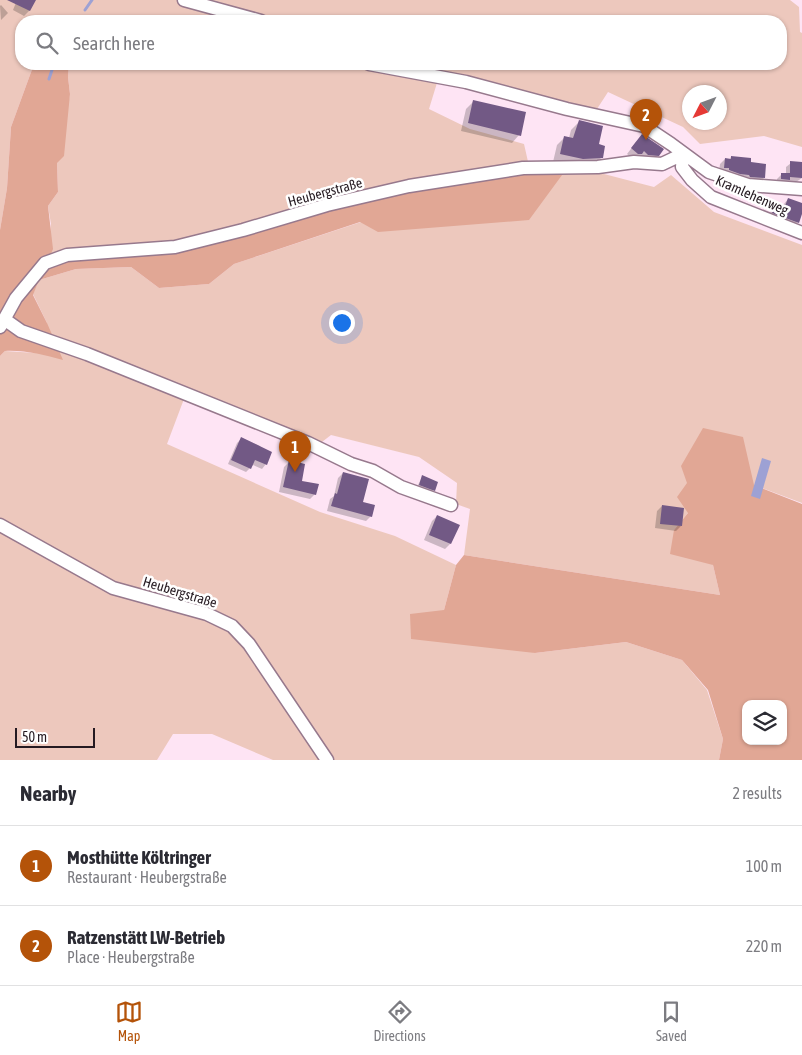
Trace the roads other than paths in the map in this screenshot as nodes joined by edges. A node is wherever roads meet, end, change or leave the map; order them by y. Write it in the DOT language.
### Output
graph roads {
  1 [pos="184,0"];
  2 [pos="238,15"];
  3 [pos="401,70"];
  4 [pos="684,154"];
  5 [pos="802,189"];
  6 [pos="802,233"];
  7 [pos="2,323"];
  8 [pos="452,505"];
  9 [pos="0,525"];
  10 [pos="327,760"];
  1 -- 2 [label="street"];
  3 -- 4 [label="street"];
  4 -- 5 [label="street"];
  4 -- 6 [label="street, Kramlehenweg"];
  4 -- 7 [label="street, Heubergstraße"];
  7 -- 8 [label="street, Heubergstraße"];
  9 -- 10 [label="street, Heubergstraße"];
}
